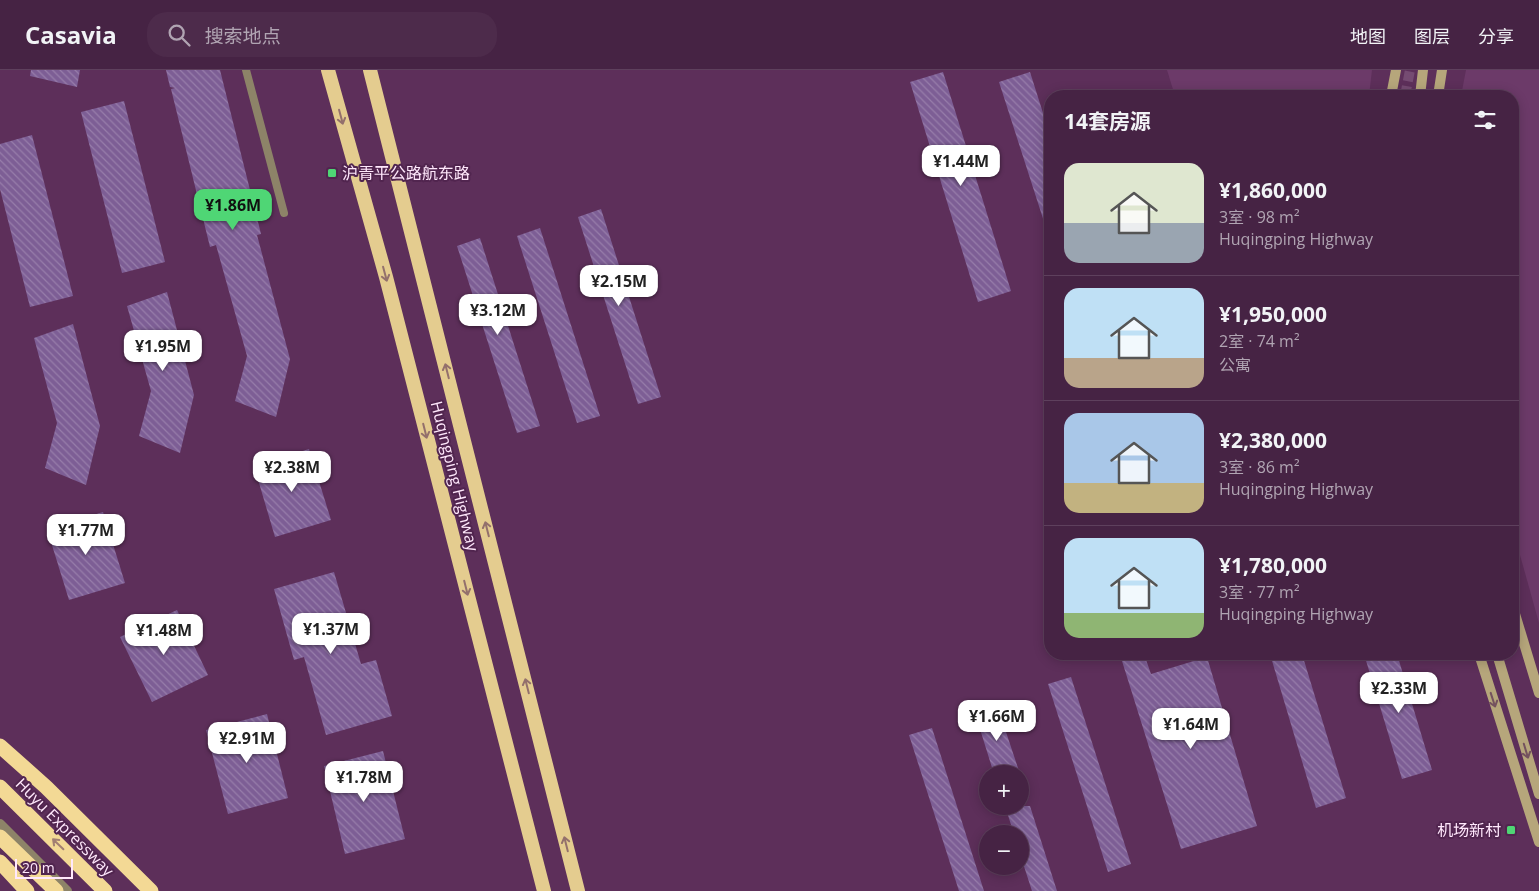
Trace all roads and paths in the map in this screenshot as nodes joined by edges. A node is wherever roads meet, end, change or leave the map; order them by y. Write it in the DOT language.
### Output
graph roads {
  1 [pos="246,70"];
  2 [pos="328,70"];
  3 [pos="370,70"];
  4 [pos="1396,70"];
  5 [pos="1424,70"];
  6 [pos="1442,70"];
  7 [pos="1393,90"];
  8 [pos="1421,90"];
  9 [pos="1439,90"];
  10 [pos="284,212"];
  11 [pos="1519,627"];
  12 [pos="1481,660"];
  13 [pos="1499,660"];
  14 [pos="1539,693"];
  15 [pos="0,744"];
  16 [pos="0,787"];
  17 [pos="1539,794"];
  18 [pos="0,824"];
  19 [pos="0,837"];
  20 [pos="1539,842"];
  21 [pos="0,862"];
  22 [pos="27,891"];
  23 [pos="56,891"];
  24 [pos="66,891"];
  25 [pos="104,891"];
  26 [pos="141,891"];
  27 [pos="151,891"];
  28 [pos="544,891"];
  29 [pos="578,891"];
  1 -- 10 [label="lane"];
  2 -- 28 [label="highway, Huqingping Highway, one-way"];
  29 -- 3 [label="highway, Huqingping Highway, one-way"];
  4 -- 7 [label="main road"];
  5 -- 8 [label="main road"];
  6 -- 9 [label="main road"];
  11 -- 14 [label="main road"];
  12 -- 20 [label="main road, one-way"];
  13 -- 17 [label="main road, one-way"];
  15 -- 26 [label="street"];
  15 -- 27 [label="highway, bridge"];
  25 -- 16 [label="highway, Huyu Expressway, one-way"];
  18 -- 24 [label="street"];
  19 -- 23 [label="highway"];
  21 -- 22 [label="highway"];
}
